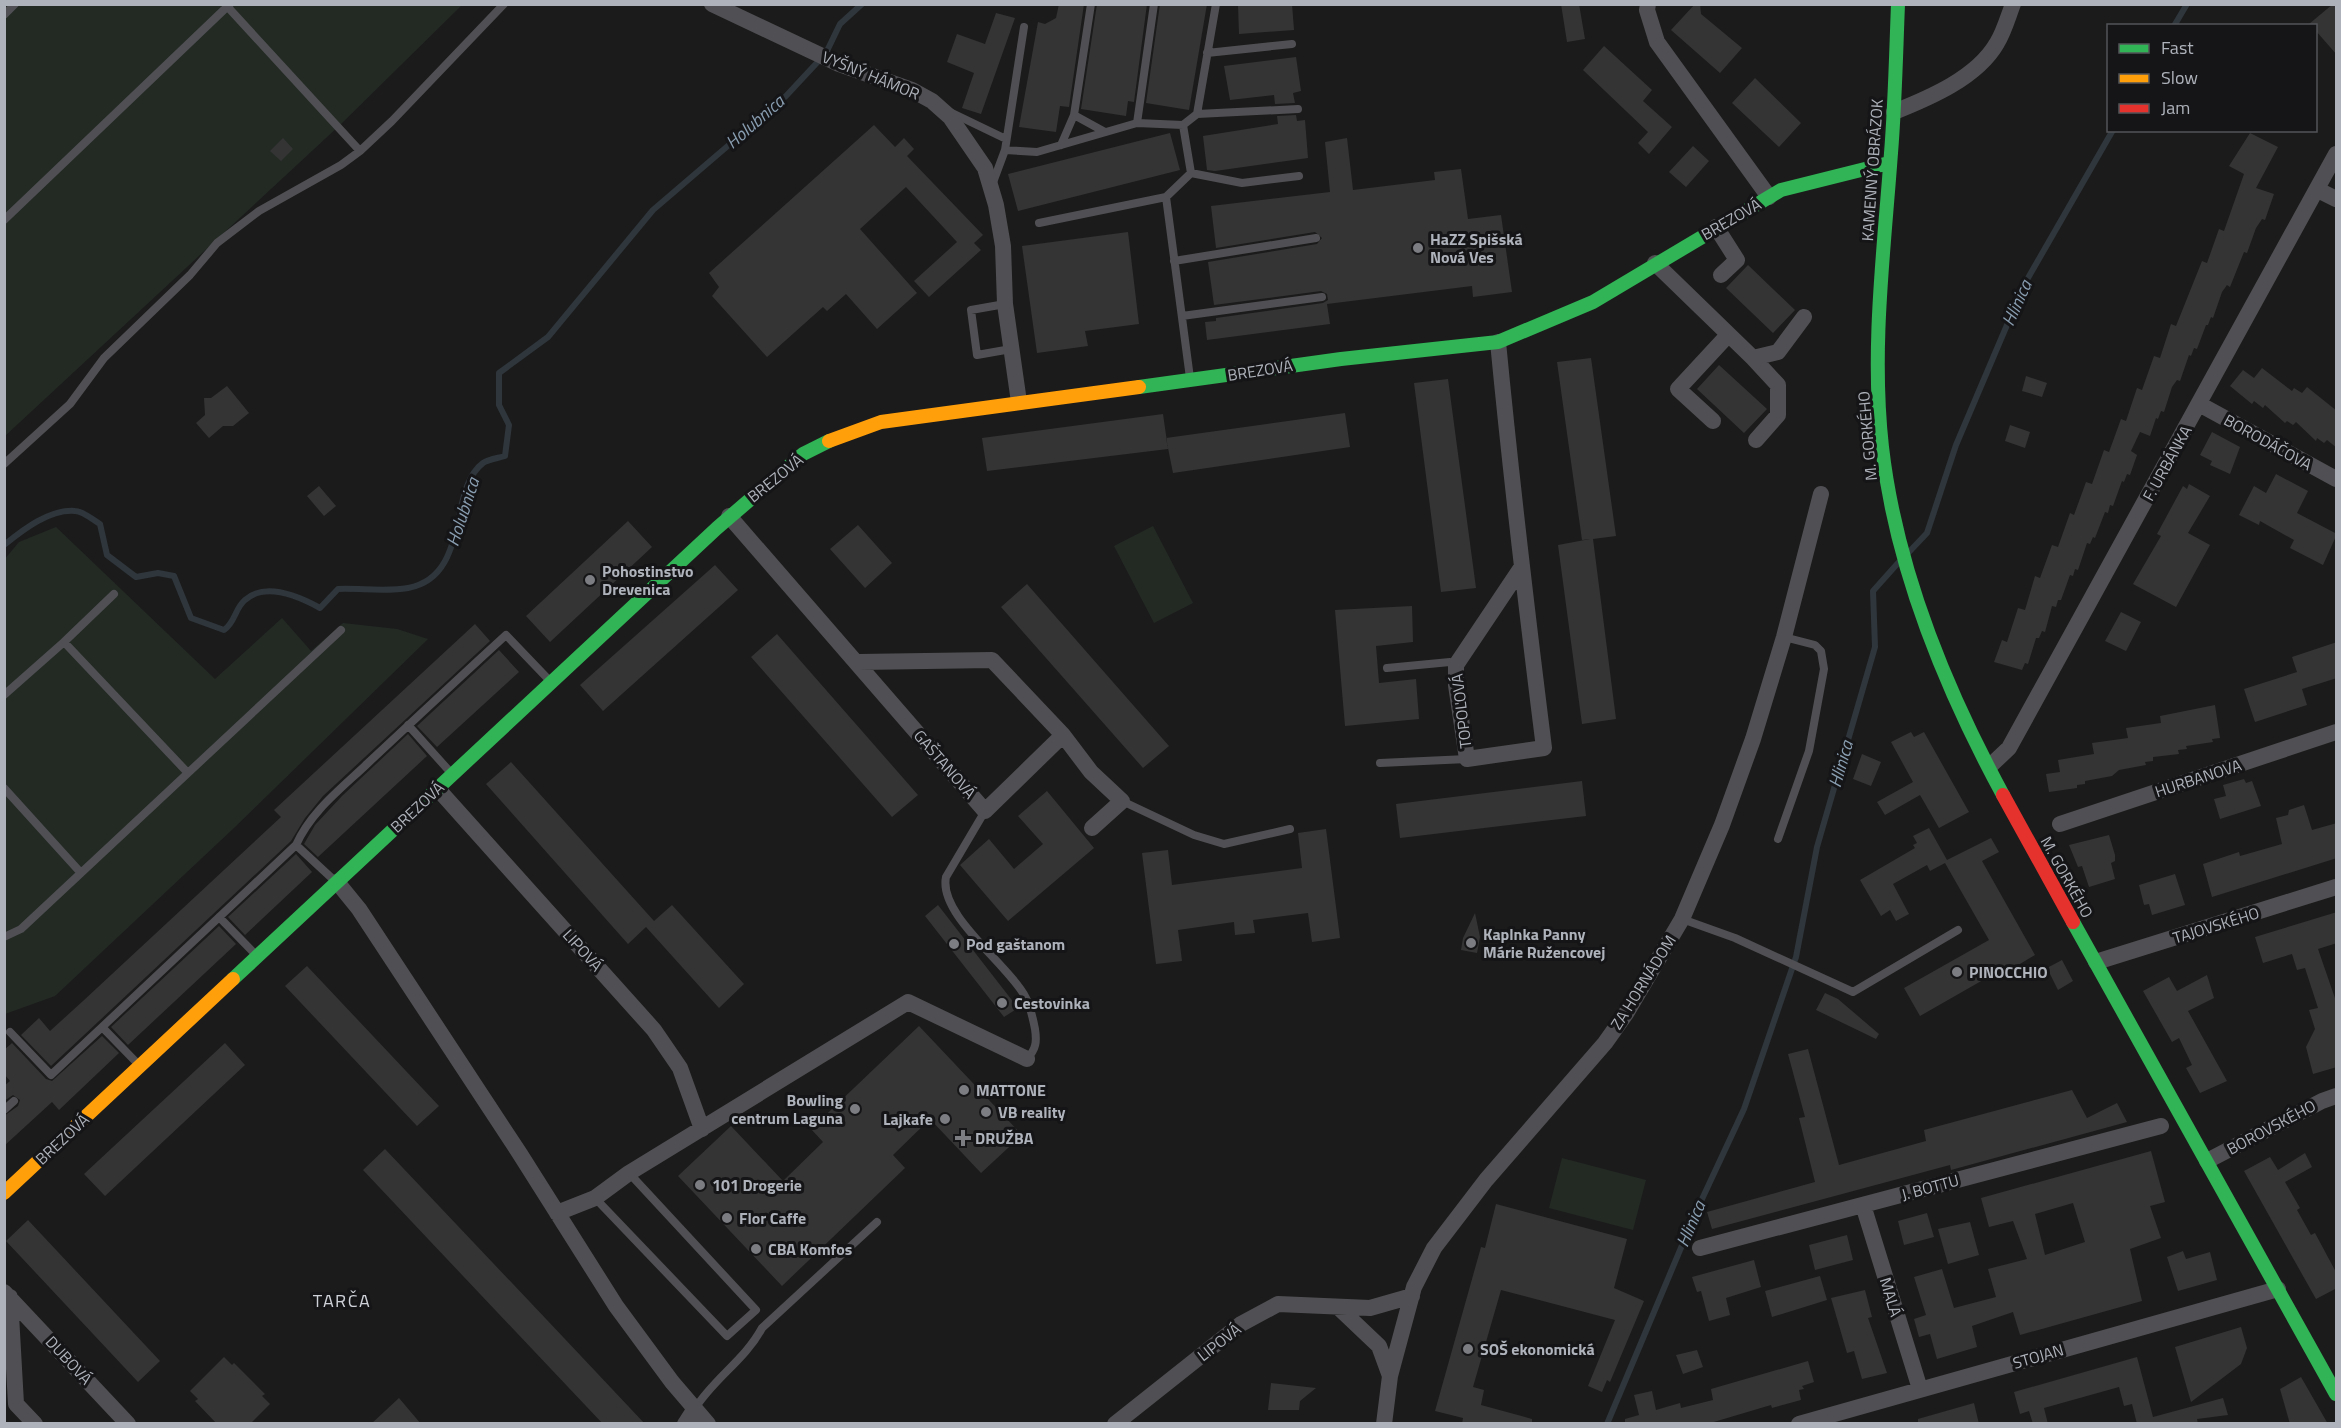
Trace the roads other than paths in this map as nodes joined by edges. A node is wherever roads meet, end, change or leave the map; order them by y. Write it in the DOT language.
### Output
graph roads {
  1 [pos="15,4"];
  2 [pos="504,4"];
  3 [pos="712,4"];
  4 [pos="1091,4"];
  5 [pos="1154,4"];
  6 [pos="1216,4"];
  7 [pos="1648,4"];
  8 [pos="1898,4"];
  9 [pos="2013,4"];
  10 [pos="228,5"];
  11 [pos="4,15"];
  12 [pos="1024,27"];
  13 [pos="1292,44"];
  14 [pos="1208,53"];
  15 [pos="938,106"];
  16 [pos="1298,109"];
  17 [pos="1894,112"];
  18 [pos="1197,114"];
  19 [pos="1074,115"];
  20 [pos="1137,123"];
  21 [pos="1183,126"];
  22 [pos="1105,132"];
  23 [pos="1006,139"];
  24 [pos="1061,145"];
  25 [pos="1005,150"];
  26 [pos="360,151"];
  27 [pos="2337,154"];
  28 [pos="1889,163"];
  29 [pos="1191,173"];
  30 [pos="1299,176"];
  31 [pos="991,189"];
  32 [pos="2318,190"];
  33 [pos="1166,197"];
  34 [pos="1769,197"];
  35 [pos="2337,199"];
  36 [pos="4,220"];
  37 [pos="1039,223"];
  38 [pos="1716,228"];
  39 [pos="1316,238"];
  40 [pos="1174,261"];
  41 [pos="1655,263"];
  42 [pos="1721,275"];
  43 [pos="1322,297"];
  44 [pos="1005,304"];
  45 [pos="1182,316"];
  46 [pos="1804,317"];
  47 [pos="1728,335"];
  48 [pos="1878,339"];
  49 [pos="1498,342"];
  50 [pos="1011,349"];
  51 [pos="1753,358"];
  52 [pos="1190,381"];
  53 [pos="1018,402"];
  54 [pos="2199,404"];
  55 [pos="1713,420"];
  56 [pos="1756,440"];
  57 [pos="4,464"];
  58 [pos="2337,479"];
  59 [pos="1821,494"];
  60 [pos="729,516"];
  61 [pos="1521,568"];
  62 [pos="114,594"];
  63 [pos="341,630"];
  64 [pos="1784,637"];
  65 [pos="64,642"];
  66 [pos="859,662"];
  67 [pos="1456,665"];
  68 [pos="1387,668"];
  69 [pos="551,682"];
  70 [pos="4,695"];
  71 [pos="408,725"];
  72 [pos="2337,732"];
  73 [pos="1063,735"];
  74 [pos="1467,759"];
  75 [pos="1380,763"];
  76 [pos="1990,766"];
  77 [pos="188,772"];
  78 [pos="453,774"];
  79 [pos="4,788"];
  80 [pos="438,788"];
  81 [pos="1122,801"];
  82 [pos="986,811"];
  83 [pos="2060,824"];
  84 [pos="1092,828"];
  85 [pos="1290,829"];
  86 [pos="1778,838"];
  87 [pos="296,845"];
  88 [pos="81,873"];
  89 [pos="337,882"];
  90 [pos="2337,887"];
  91 [pos="219,917"];
  92 [pos="1682,919"];
  93 [pos="1958,930"];
  94 [pos="4,937"];
  95 [pos="257,957"];
  96 [pos="2096,962"];
  97 [pos="102,1027"];
  98 [pos="9,1032"];
  99 [pos="1028,1059"];
  100 [pos="140,1066"];
  101 [pos="2337,1096"];
  102 [pos="14,1101"];
  103 [pos="4,1110"];
  104 [pos="2161,1126"];
  105 [pos="702,1129"];
  106 [pos="2207,1161"];
  107 [pos="629,1173"];
  108 [pos="4,1193"];
  109 [pos="595,1198"];
  110 [pos="1863,1205"];
  111 [pos="557,1213"];
  112 [pos="877,1222"];
  113 [pos="1700,1248"];
  114 [pos="2278,1289"];
  115 [pos="7,1295"];
  116 [pos="1412,1296"];
  117 [pos="1339,1308"];
  118 [pos="1390,1376"];
  119 [pos="1920,1389"];
  120 [pos="2337,1394"];
  121 [pos="689,1417"];
  122 [pos="35,1424"];
  123 [pos="128,1424"];
  124 [pos="708,1424"];
  125 [pos="1116,1424"];
  126 [pos="1384,1424"];
  127 [pos="1799,1424"];
  1 -- 11 [label="lane"];
  2 -- 26 [label="lane"];
  3 -- 15 [label="street, VYŠNÝ HÁMOR"];
  4 -- 19 [label="lane"];
  5 -- 20 [label="lane"];
  6 -- 14 [label="lane"];
  7 -- 34 [label="street, BREZOVÁ"];
  8 -- 17 [label="street, KAMENNÝ OBRÁZOK"];
  9 -- 17 [label="street"];
  10 -- 26 [label="lane"];
  10 -- 36 [label="lane"];
  12 -- 23 [label="lane"];
  13 -- 14 [label="lane"];
  14 -- 18 [label="lane"];
  15 -- 23 [label="lane"];
  15 -- 31 [label="street, VYŠNÝ HÁMOR"];
  16 -- 18 [label="lane"];
  17 -- 28 [label="street, KAMENNÝ OBRÁZOK"];
  18 -- 21 [label="lane"];
  19 -- 22 [label="lane"];
  19 -- 24 [label="lane"];
  20 -- 21 [label="lane"];
  20 -- 22 [label="lane"];
  21 -- 29 [label="lane"];
  22 -- 24 [label="lane"];
  23 -- 25 [label="lane"];
  24 -- 25 [label="lane"];
  25 -- 31 [label="lane"];
  26 -- 57 [label="lane"];
  27 -- 32 [label="street, F. URBÁNKA"];
  28 -- 34 [label="street, BREZOVÁ"];
  28 -- 48 [label="street, KAMENNÝ OBRÁZOK"];
  29 -- 30 [label="lane"];
  29 -- 33 [label="lane"];
  31 -- 44 [label="street, VYŠNÝ HÁMOR"];
  32 -- 35 [label="street"];
  32 -- 54 [label="street, F. URBÁNKA"];
  33 -- 37 [label="lane"];
  33 -- 40 [label="lane"];
  34 -- 38 [label="street, BREZOVÁ"];
  38 -- 41 [label="street, BREZOVÁ"];
  38 -- 42 [label="street"];
  39 -- 40 [label="lane"];
  40 -- 45 [label="lane"];
  41 -- 47 [label="street"];
  41 -- 49 [label="street, BREZOVÁ"];
  43 -- 45 [label="lane"];
  44 -- 50 [label="street, VYŠNÝ HÁMOR"];
  44 -- 50 [label="lane"];
  45 -- 52 [label="lane"];
  46 -- 51 [label="street"];
  47 -- 51 [label="street"];
  47 -- 55 [label="street"];
  48 -- 76 [label="street, M. GORKÉHO"];
  49 -- 52 [label="street, BREZOVÁ"];
  49 -- 61 [label="street, TOPOĽOVÁ"];
  50 -- 53 [label="street, VYŠNÝ HÁMOR"];
  51 -- 56 [label="street"];
  52 -- 53 [label="street, BREZOVÁ"];
  53 -- 60 [label="street, BREZOVÁ"];
  54 -- 58 [label="street, BORODÁČOVA"];
  54 -- 76 [label="street, F. URBÁNKA"];
  59 -- 64 [label="street, ZA HORNÁDOM"];
  60 -- 66 [label="street, GAŠTANOVÁ"];
  60 -- 69 [label="street, BREZOVÁ"];
  61 -- 67 [label="street, TOPOĽOVÁ"];
  61 -- 74 [label="street, TOPOĽOVÁ"];
  62 -- 65 [label="lane"];
  63 -- 77 [label="lane"];
  64 -- 86 [label="lane"];
  64 -- 92 [label="street, ZA HORNÁDOM"];
  65 -- 70 [label="lane"];
  65 -- 77 [label="lane"];
  66 -- 73 [label="street"];
  66 -- 82 [label="street, GAŠTANOVÁ"];
  67 -- 68 [label="lane"];
  67 -- 74 [label="street, TOPOĽOVÁ"];
  69 -- 71 [label="lane"];
  69 -- 78 [label="street, BREZOVÁ"];
  71 -- 78 [label="lane"];
  71 -- 87 [label="lane"];
  72 -- 83 [label="street, HURBANOVA"];
  73 -- 81 [label="street"];
  73 -- 82 [label="street, GAŠTANOVÁ"];
  74 -- 75 [label="lane"];
  76 -- 96 [label="street, M. GORKÉHO"];
  77 -- 88 [label="lane"];
  78 -- 80 [label="street, BREZOVÁ"];
  79 -- 88 [label="lane"];
  80 -- 89 [label="street, BREZOVÁ"];
  80 -- 105 [label="street, LIPOVÁ"];
  81 -- 84 [label="street"];
  81 -- 85 [label="lane"];
  82 -- 99 [label="lane"];
  87 -- 89 [label="lane"];
  87 -- 91 [label="lane"];
  88 -- 94 [label="lane"];
  89 -- 95 [label="street, BREZOVÁ"];
  89 -- 111 [label="street"];
  90 -- 96 [label="street, TAJOVSKÉHO"];
  91 -- 95 [label="lane"];
  91 -- 97 [label="lane"];
  92 -- 93 [label="lane"];
  92 -- 116 [label="street, ZA HORNÁDOM"];
  95 -- 100 [label="street, BREZOVÁ"];
  96 -- 106 [label="street, M. GORKÉHO"];
  97 -- 98 [label="lane"];
  97 -- 100 [label="lane"];
  99 -- 105 [label="street"];
  100 -- 108 [label="street, BREZOVÁ"];
  101 -- 106 [label="street, BOROVSKÉHO"];
  102 -- 103 [label="lane"];
  104 -- 110 [label="street, J. BOTTU"];
  105 -- 107 [label="street"];
  106 -- 114 [label="street, M. GORKÉHO"];
  107 -- 109 [label="street"];
  107 -- 109 [label="lane"];
  109 -- 111 [label="street"];
  110 -- 113 [label="street, J. BOTTU"];
  110 -- 119 [label="street, MALÁ"];
  111 -- 121 [label="street"];
  112 -- 121 [label="lane"];
  114 -- 119 [label="street, STOJAN"];
  114 -- 120 [label="street, M. GORKÉHO"];
  115 -- 122 [label="street, DUBOVÁ"];
  115 -- 123 [label="street, DUBOVÁ"];
  116 -- 117 [label="street, LIPOVÁ"];
  116 -- 118 [label="street, ZA HORNÁDOM"];
  117 -- 118 [label="street"];
  117 -- 125 [label="street, LIPOVÁ"];
  118 -- 126 [label="street, ZA HORNÁDOM"];
  119 -- 127 [label="street, STOJAN"];
  121 -- 124 [label="street"];
}
